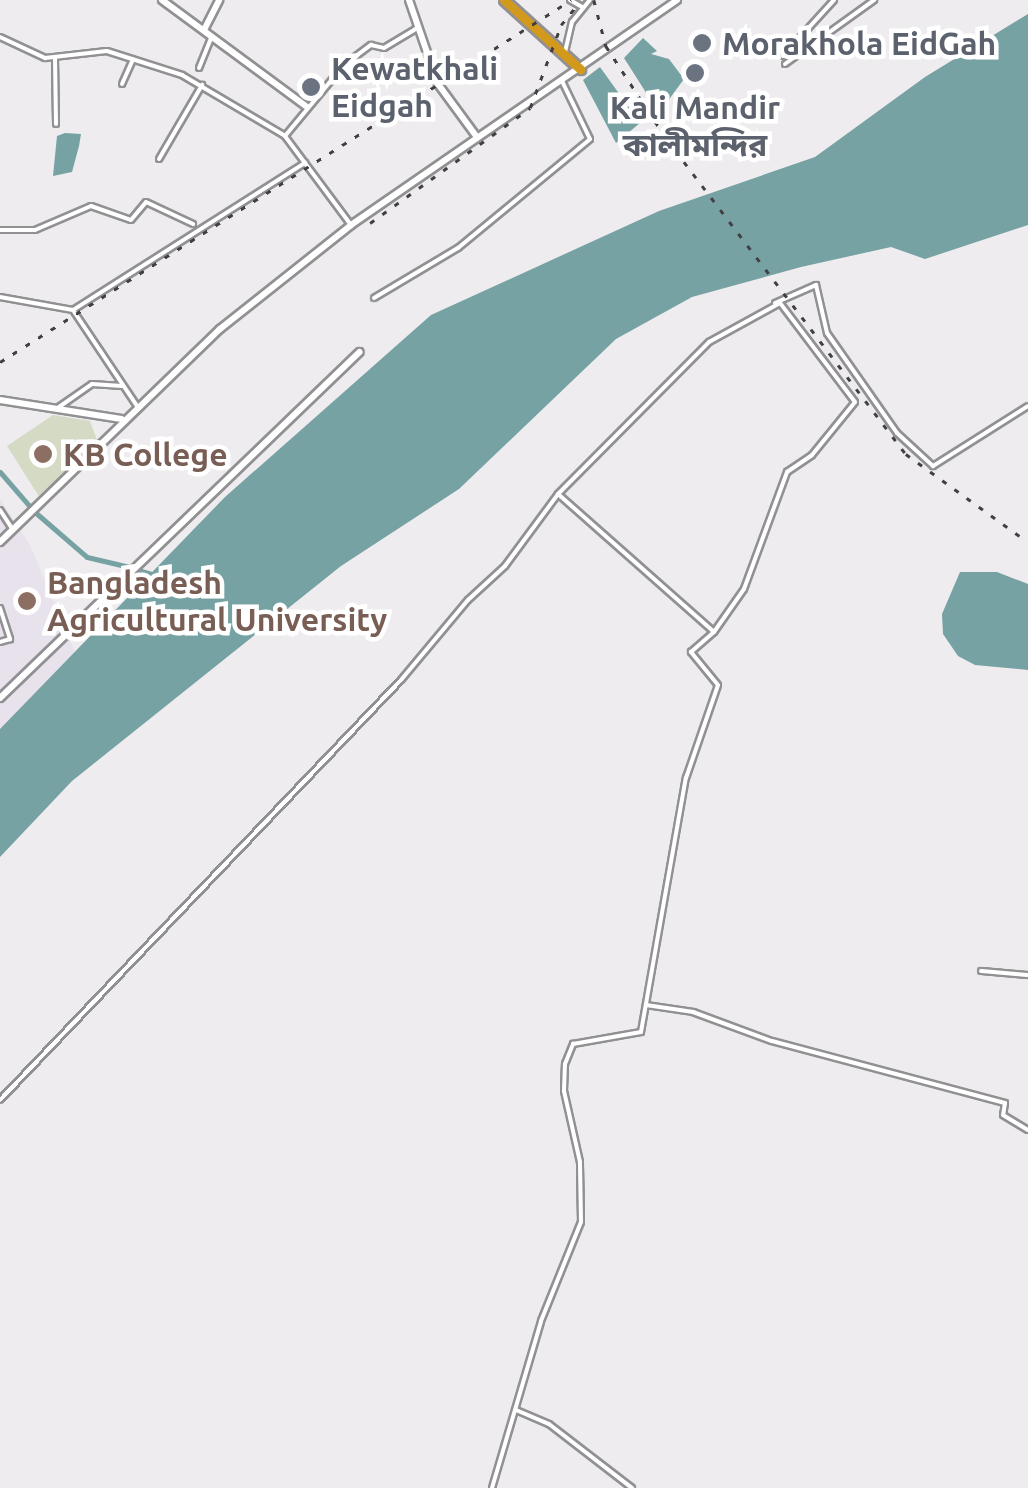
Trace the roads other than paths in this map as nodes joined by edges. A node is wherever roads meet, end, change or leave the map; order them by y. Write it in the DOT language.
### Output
graph roads {
  1 [pos="162,0"];
  2 [pos="219,0"];
  3 [pos="409,0"];
  4 [pos="504,0"];
  5 [pos="570,0"];
  6 [pos="590,0"];
  7 [pos="678,0"];
  8 [pos="834,0"];
  9 [pos="874,0"];
  10 [pos="582,7"];
  11 [pos="419,28"];
  12 [pos="204,30"];
  13 [pos="0,37"];
  14 [pos="212,38"];
  15 [pos="783,56"];
  16 [pos="565,57"];
  17 [pos="55,59"];
  18 [pos="133,59"];
  19 [pos="785,64"];
  20 [pos="199,68"];
  21 [pos="580,69"];
  22 [pos="562,82"];
  23 [pos="122,84"];
  24 [pos="202,85"];
  25 [pos="307,107"];
  26 [pos="56,124"];
  27 [pos="285,136"];
  28 [pos="477,137"];
  29 [pos="159,159"];
  30 [pos="305,162"];
  31 [pos="194,224"];
  32 [pos="350,225"];
  33 [pos="0,230"];
  34 [pos="0,297"];
  35 [pos="374,298"];
  36 [pos="768,307"];
  37 [pos="72,310"];
  38 [pos="360,352"];
  39 [pos="123,386"];
  40 [pos="0,400"];
  41 [pos="137,406"];
  42 [pos="1028,406"];
  43 [pos="55,409"];
  44 [pos="124,419"];
  45 [pos="558,494"];
  46 [pos="0,510"];
  47 [pos="12,530"];
  48 [pos="0,542"];
  49 [pos="0,608"];
  50 [pos="714,632"];
  51 [pos="0,642"];
  52 [pos="0,698"];
  53 [pos="981,970"];
  54 [pos="1028,975"];
  55 [pos="646,1005"];
  56 [pos="0,1100"];
  57 [pos="1028,1130"];
  58 [pos="516,1410"];
  59 [pos="492,1488"];
  60 [pos="632,1488"];
  1 -- 12 [label="street"];
  2 -- 12 [label="street"];
  3 -- 11 [label="street"];
  4 -- 16 [label="highway"];
  5 -- 10 [label="street"];
  6 -- 10 [label="street"];
  7 -- 21 [label="street"];
  8 -- 15 [label="street"];
  9 -- 19 [label="street"];
  10 -- 16 [label="street"];
  11 -- 25 [label="street"];
  11 -- 28 [label="street"];
  12 -- 14 [label="street"];
  13 -- 17 [label="street"];
  14 -- 20 [label="street"];
  14 -- 25 [label="street"];
  16 -- 21 [label="highway"];
  17 -- 18 [label="street"];
  17 -- 26 [label="street"];
  18 -- 23 [label="street"];
  18 -- 24 [label="street"];
  21 -- 22 [label="street"];
  22 -- 28 [label="street"];
  22 -- 35 [label="street"];
  24 -- 27 [label="street"];
  24 -- 29 [label="street"];
  25 -- 27 [label="street"];
  27 -- 30 [label="street"];
  28 -- 32 [label="street"];
  30 -- 32 [label="street"];
  30 -- 37 [label="street"];
  31 -- 33 [label="street"];
  32 -- 41 [label="street"];
  34 -- 37 [label="street"];
  36 -- 42 [label="street"];
  36 -- 45 [label="street"];
  36 -- 50 [label="street"];
  37 -- 39 [label="street"];
  38 -- 52 [label="street"];
  39 -- 41 [label="street"];
  39 -- 43 [label="street"];
  40 -- 43 [label="street"];
  41 -- 44 [label="street"];
  43 -- 44 [label="street"];
  44 -- 47 [label="street"];
  45 -- 50 [label="street"];
  45 -- 56 [label="street"];
  46 -- 47 [label="street"];
  47 -- 48 [label="street"];
  49 -- 51 [label="street"];
  50 -- 55 [label="street"];
  53 -- 54 [label="street"];
  55 -- 57 [label="street"];
  55 -- 58 [label="street"];
  58 -- 59 [label="street"];
  58 -- 60 [label="street"];
}
